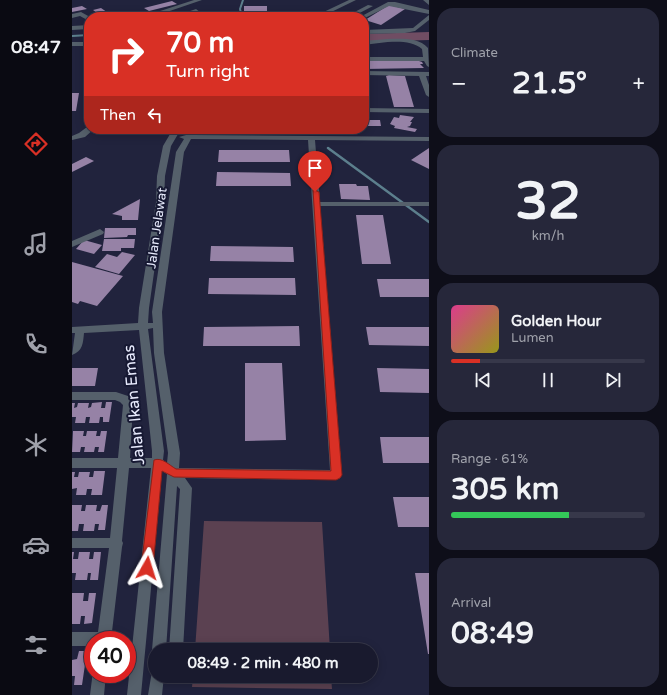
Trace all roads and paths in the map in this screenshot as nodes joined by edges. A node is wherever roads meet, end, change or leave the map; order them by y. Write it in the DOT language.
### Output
graph roads {
  1 [pos="199,0"];
  2 [pos="353,0"];
  3 [pos="382,0"];
  4 [pos="396,0"];
  5 [pos="426,0"];
  6 [pos="429,3"];
  7 [pos="429,8"];
  8 [pos="157,12"];
  9 [pos="327,12"];
  10 [pos="358,12"];
  11 [pos="429,12"];
  12 [pos="369,14"];
  13 [pos="72,16"];
  14 [pos="84,16"];
  15 [pos="429,17"];
  16 [pos="84,27"];
  17 [pos="72,28"];
  18 [pos="369,31"];
  19 [pos="369,43"];
  20 [pos="72,44"];
  21 [pos="84,44"];
  22 [pos="369,59"];
  23 [pos="428,62"];
  24 [pos="369,73"];
  25 [pos="422,74"];
  26 [pos="429,74"];
  27 [pos="429,95"];
  28 [pos="369,110"];
  29 [pos="429,111"];
  30 [pos="84,134"];
  31 [pos="175,134"];
  32 [pos="189,134"];
  33 [pos="190,134"];
  34 [pos="215,134"];
  35 [pos="72,138"];
  36 [pos="311,138"];
  37 [pos="429,139"];
  38 [pos="167,146"];
  39 [pos="316,204"];
  40 [pos="429,204"];
  41 [pos="100,232"];
  42 [pos="72,244"];
  43 [pos="157,325"];
  44 [pos="143,326"];
  45 [pos="76,330"];
  46 [pos="72,351"];
  47 [pos="72,396"];
  48 [pos="125,462"];
  49 [pos="72,463"];
  50 [pos="158,463"];
  51 [pos="174,473"];
  52 [pos="72,543"];
  53 [pos="117,543"];
  54 [pos="105,631"];
  55 [pos="72,639"];
  56 [pos="84,639"];
  57 [pos="160,643"];
  58 [pos="176,643"];
  59 [pos="98,683"];
  60 [pos="156,683"];
  61 [pos="97,695"];
  62 [pos="134,695"];
  63 [pos="155,695"];
  1 -- 8 [label="street"];
  2 -- 9 [label="street"];
  3 -- 10 [label="street"];
  4 -- 7 [label="street"];
  5 -- 6 [label="street"];
  11 -- 12 [label="street"];
  13 -- 14 [label="street"];
  15 -- 18 [label="street"];
  16 -- 17 [label="street"];
  19 -- 23 [label="street"];
  20 -- 21 [label="street"];
  22 -- 23 [label="street"];
  24 -- 25 [label="street"];
  25 -- 26 [label="street"];
  25 -- 27 [label="street"];
  28 -- 29 [label="street"];
  30 -- 35 [label="street"];
  31 -- 38 [label="street, Jalan Jelawat"];
  32 -- 38 [label="street"];
  33 -- 43 [label="street, Jalan Jelawat"];
  34 -- 36 [label="street"];
  36 -- 37 [label="street"];
  36 -- 39 [label="street"];
  38 -- 44 [label="street, Jalan Jelawat"];
  39 -- 40 [label="street"];
  39 -- 51 [label="street"];
  41 -- 42 [label="street"];
  43 -- 44 [label="street"];
  43 -- 51 [label="street"];
  44 -- 45 [label="street"];
  44 -- 50 [label="street, Jalan Ikan Emas"];
  45 -- 46 [label="street"];
  47 -- 48 [label="street"];
  48 -- 49 [label="street"];
  48 -- 50 [label="street"];
  48 -- 53 [label="street"];
  50 -- 51 [label="street"];
  50 -- 62 [label="street, Jalan Ikan Emas"];
  51 -- 57 [label="street"];
  51 -- 58 [label="street"];
  52 -- 53 [label="street"];
  53 -- 54 [label="street"];
  55 -- 56 [label="street"];
  59 -- 61 [label="street"];
  60 -- 63 [label="street"];
}
